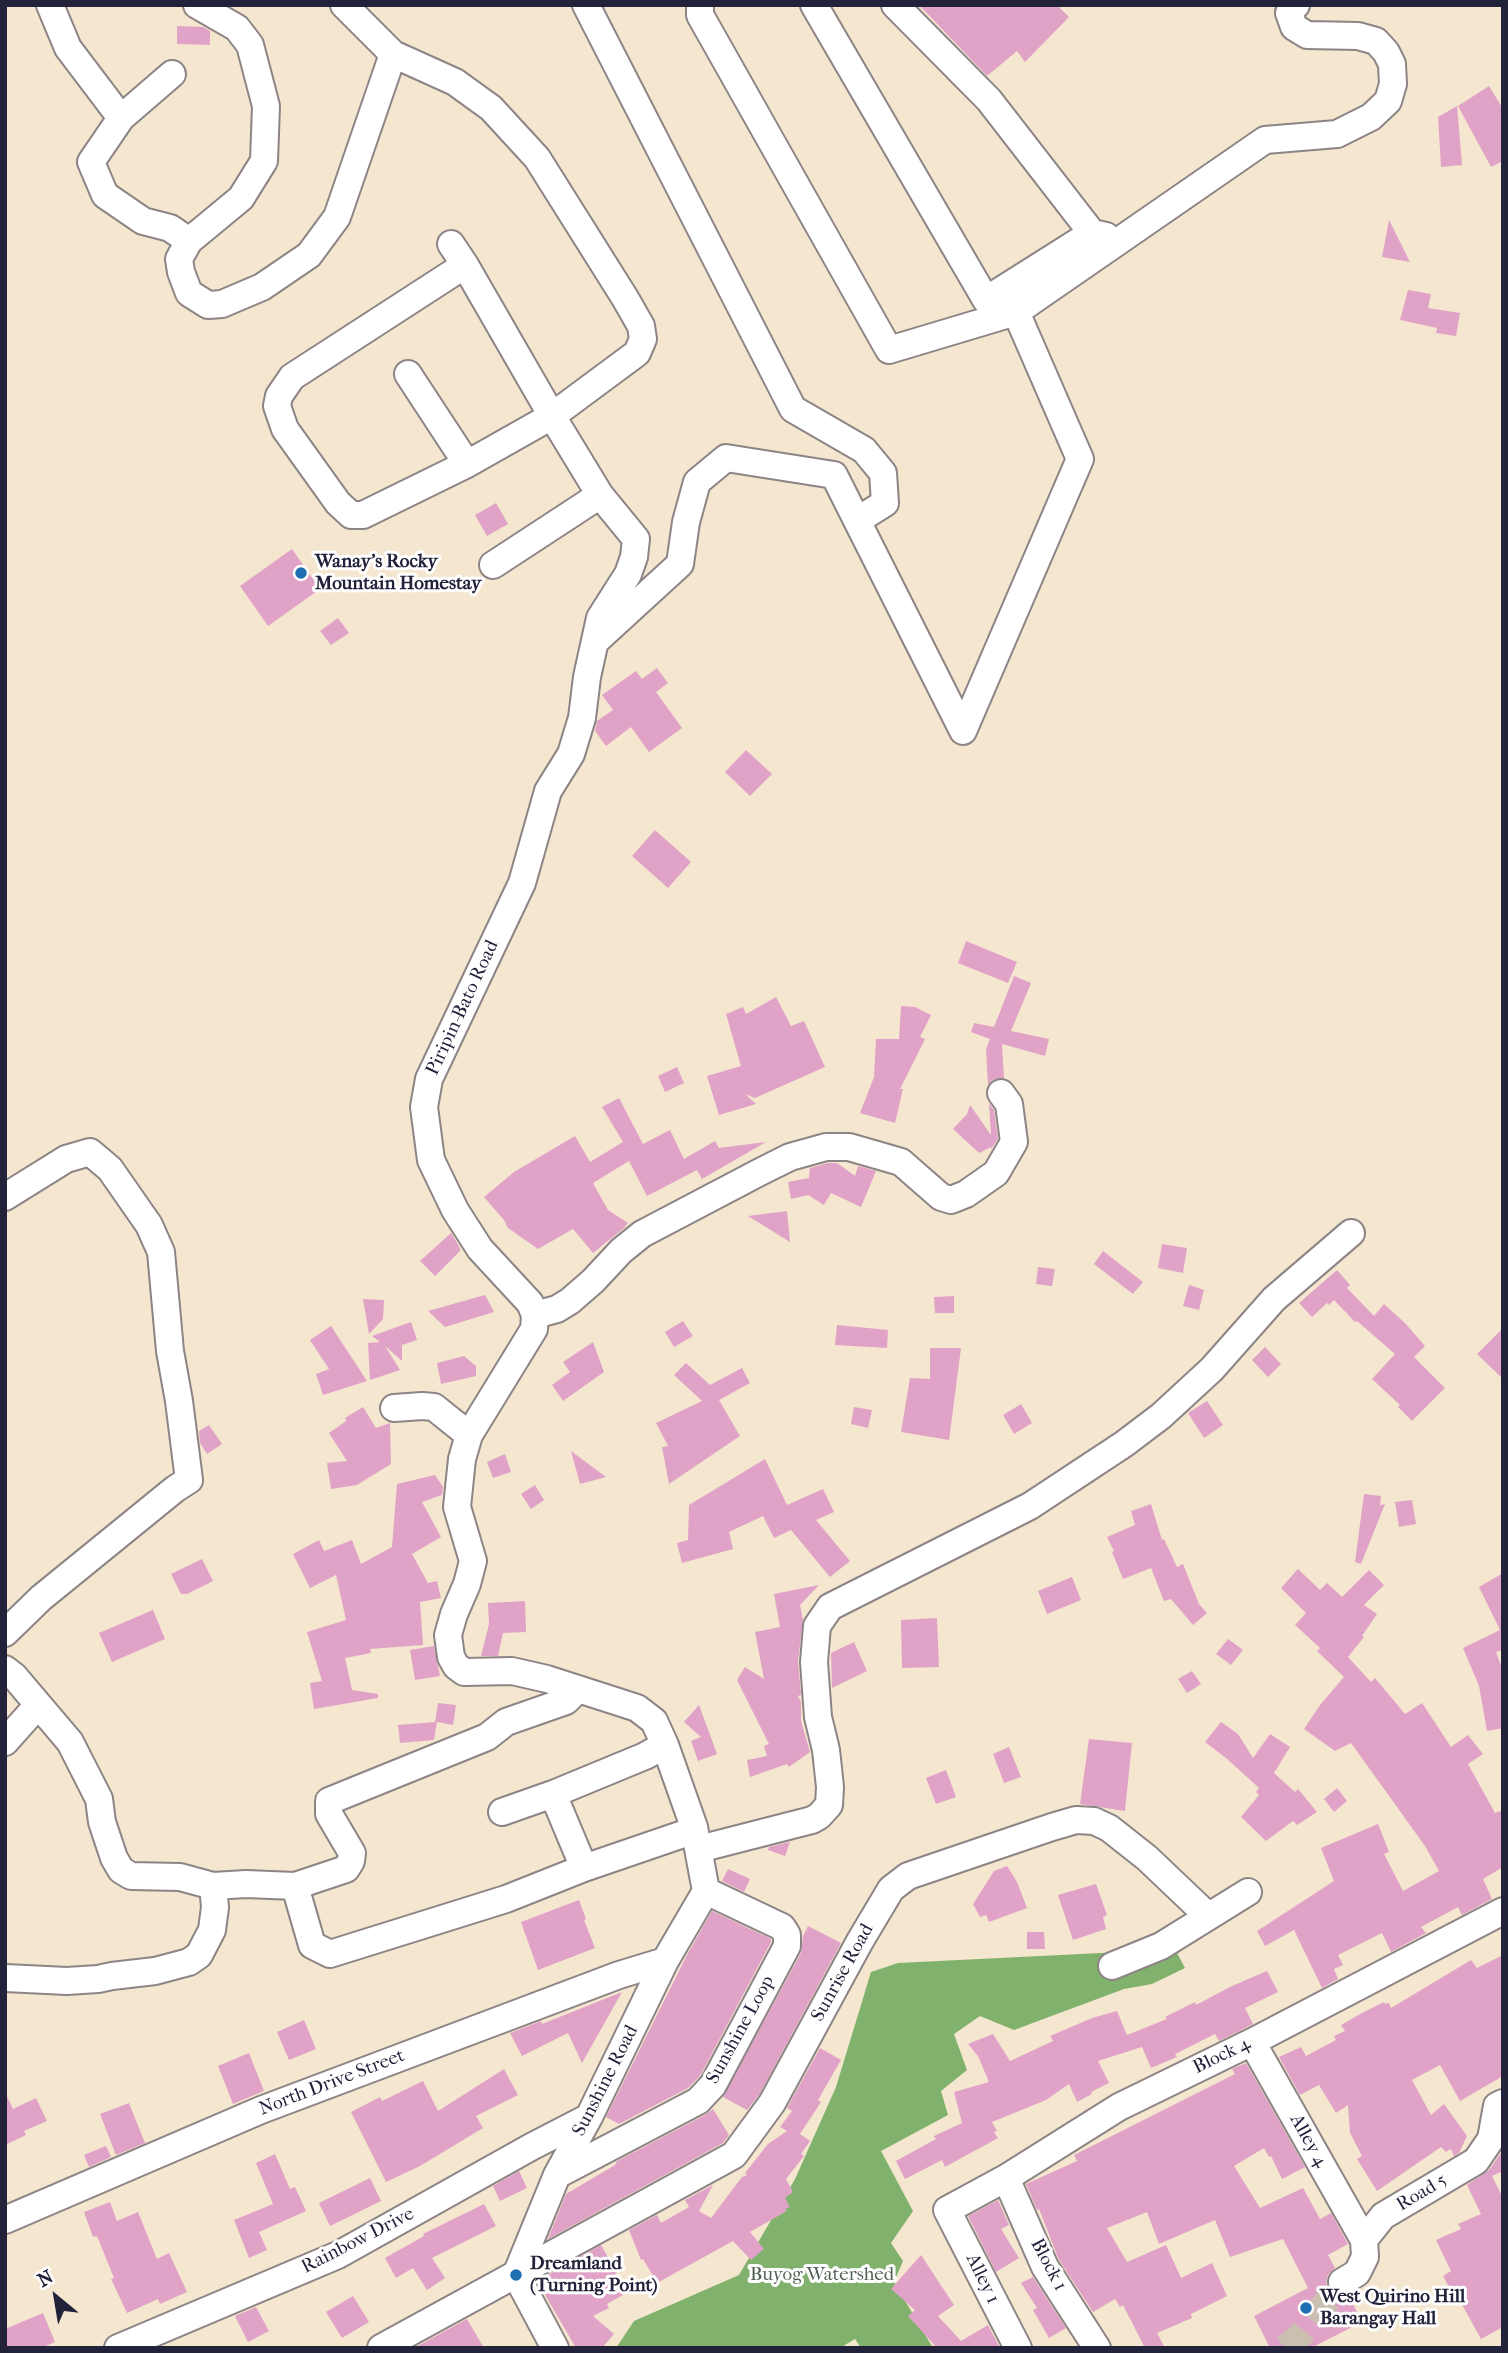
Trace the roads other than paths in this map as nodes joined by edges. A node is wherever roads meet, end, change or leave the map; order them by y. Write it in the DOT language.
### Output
graph roads {
  1 [pos="50,5"];
  2 [pos="197,5"];
  3 [pos="344,5"];
  4 [pos="586,5"];
  5 [pos="700,5"];
  6 [pos="814,5"];
  7 [pos="895,5"];
  8 [pos="1296,5"];
  9 [pos="393,54"];
  10 [pos="172,74"];
  11 [pos="121,118"];
  12 [pos="1092,233"];
  13 [pos="1122,240"];
  14 [pos="190,241"];
  15 [pos="1016,312"];
  16 [pos="408,374"];
  17 [pos="552,416"];
  18 [pos="467,464"];
  19 [pos="600,495"];
  20 [pos="858,520"];
  21 [pos="493,565"];
  22 [pos="593,643"];
  23 [pos="1001,1093"];
  24 [pos="5,1197"];
  25 [pos="1351,1233"];
  26 [pos="535,1315"];
  27 [pos="394,1408"];
  28 [pos="469,1435"];
  29 [pos="5,1633"];
  30 [pos="5,1669"];
  31 [pos="575,1688"];
  32 [pos="38,1705"];
  33 [pos="5,1742"];
  34 [pos="665,1745"];
  35 [pos="553,1794"];
  36 [pos="502,1812"];
  37 [pos="696,1838"];
  38 [pos="584,1868"];
  39 [pos="295,1885"];
  40 [pos="213,1886"];
  41 [pos="706,1891"];
  42 [pos="1248,1892"];
  43 [pos="1503,1911"];
  44 [pos="1208,1916"];
  45 [pos="665,1961"];
  46 [pos="1112,1966"];
  47 [pos="5,1978"];
  48 [pos="1252,2042"];
  49 [pos="1500,2104"];
  50 [pos="589,2118"];
  51 [pos="1497,2141"];
  52 [pos="557,2175"];
  53 [pos="1006,2178"];
  54 [pos="947,2210"];
  55 [pos="5,2220"];
  56 [pos="1364,2240"];
  57 [pos="516,2275"];
  58 [pos="1342,2282"];
  59 [pos="118,2348"];
  60 [pos="382,2348"];
  61 [pos="555,2348"];
  62 [pos="1018,2348"];
  63 [pos="1097,2348"];
  1 -- 11 [label="street"];
  2 -- 14 [label="street"];
  3 -- 9 [label="street"];
  4 -- 20 [label="street"];
  5 -- 15 [label="street"];
  6 -- 12 [label="street"];
  7 -- 12 [label="street"];
  8 -- 13 [label="street"];
  9 -- 14 [label="street"];
  9 -- 17 [label="street"];
  10 -- 11 [label="street"];
  11 -- 14 [label="street"];
  12 -- 13 [label="street"];
  13 -- 15 [label="street"];
  15 -- 20 [label="street"];
  16 -- 18 [label="street"];
  17 -- 18 [label="street"];
  17 -- 18 [label="street"];
  17 -- 19 [label="street"];
  19 -- 21 [label="street"];
  19 -- 22 [label="street, Piripin-Bato Road"];
  20 -- 22 [label="street"];
  22 -- 26 [label="street, Piripin-Bato Road"];
  23 -- 26 [label="street"];
  24 -- 29 [label="street"];
  25 -- 37 [label="street"];
  26 -- 28 [label="street"];
  27 -- 28 [label="street"];
  28 -- 31 [label="street"];
  30 -- 32 [label="street"];
  31 -- 34 [label="street"];
  31 -- 39 [label="street"];
  32 -- 33 [label="street"];
  32 -- 40 [label="street"];
  34 -- 35 [label="street"];
  34 -- 37 [label="street"];
  35 -- 36 [label="street"];
  35 -- 38 [label="street"];
  37 -- 38 [label="street"];
  37 -- 41 [label="street"];
  38 -- 39 [label="street"];
  39 -- 40 [label="street"];
  40 -- 47 [label="street"];
  41 -- 45 [label="street, Sunshine Road"];
  41 -- 52 [label="street, Sunshine Loop"];
  42 -- 44 [label="street"];
  43 -- 48 [label="street, Block 4"];
  44 -- 46 [label="street"];
  44 -- 57 [label="street, Sunrise Road"];
  45 -- 50 [label="street, Sunshine Road"];
  45 -- 55 [label="street, North Drive Street"];
  48 -- 53 [label="street, Block 4"];
  48 -- 56 [label="street, Alley 4"];
  49 -- 51 [label="street, Road 5"];
  50 -- 52 [label="street, Sunshine Road"];
  50 -- 59 [label="street, Rainbow Drive"];
  51 -- 56 [label="street, Road 5"];
  52 -- 57 [label="street, Sunshine Road"];
  53 -- 54 [label="street, Block 4"];
  53 -- 63 [label="street, Block 1"];
  54 -- 62 [label="street, Alley 1"];
  56 -- 58 [label="street, Road 5"];
  57 -- 60 [label="street, Sunrise Road"];
  57 -- 61 [label="street"];
}
